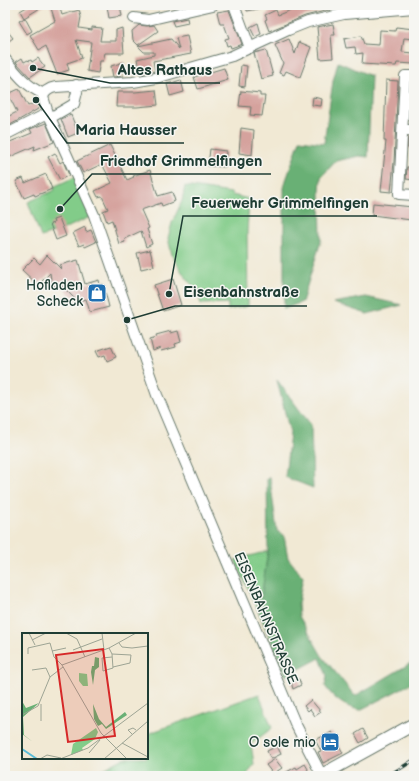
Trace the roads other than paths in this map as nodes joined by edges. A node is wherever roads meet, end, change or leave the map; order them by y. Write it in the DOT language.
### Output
graph roads {
  1 [pos="213,5"];
  2 [pos="234,5"];
  3 [pos="414,8"];
  4 [pos="134,18"];
  5 [pos="250,48"];
  6 [pos="5,59"];
  7 [pos="414,76"];
  8 [pos="76,85"];
  9 [pos="44,94"];
  10 [pos="49,116"];
  11 [pos="403,130"];
  12 [pos="414,130"];
  13 [pos="5,135"];
  14 [pos="414,195"];
  15 [pos="414,724"];
  16 [pos="336,771"];
  17 [pos="321,776"];
  1 -- 4 [label="street"];
  2 -- 5 [label="street"];
  3 -- 5 [label="street"];
  5 -- 8 [label="street"];
  6 -- 9 [label="street"];
  7 -- 11 [label="street"];
  8 -- 9 [label="street"];
  8 -- 10 [label="street"];
  9 -- 10 [label="street, EISENBAHNSTRASSE"];
  10 -- 13 [label="street"];
  10 -- 17 [label="street, EISENBAHNSTRASSE"];
  11 -- 12 [label="street"];
  11 -- 14 [label="street"];
  15 -- 16 [label="main road"];
  16 -- 17 [label="main road"];
}
